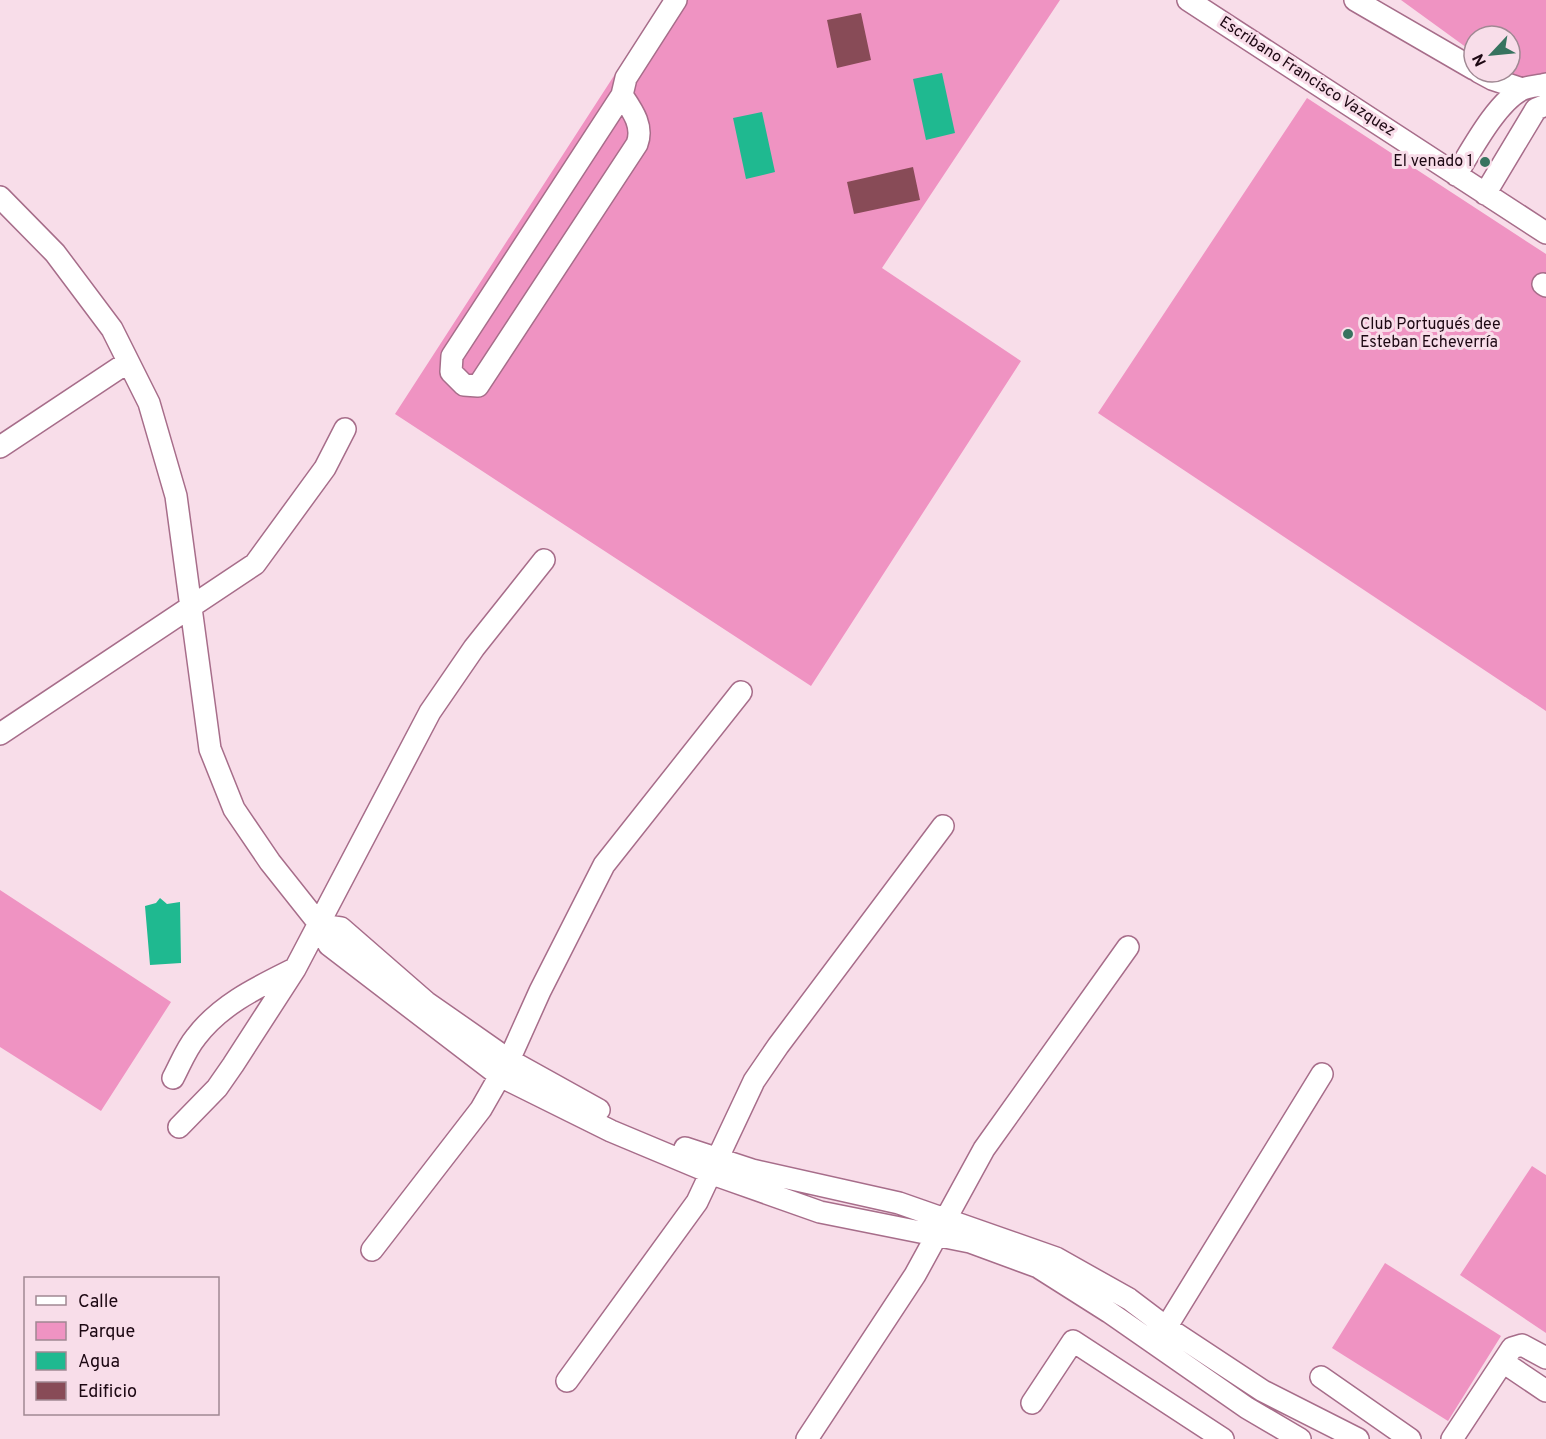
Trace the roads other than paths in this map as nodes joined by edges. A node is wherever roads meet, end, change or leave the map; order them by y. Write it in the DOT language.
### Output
graph roads {
  1 [pos="676,0"];
  2 [pos="1188,0"];
  3 [pos="1354,0"];
  4 [pos="1462,62"];
  5 [pos="1505,84"];
  6 [pos="1546,84"];
  7 [pos="1522,89"];
  8 [pos="622,95"];
  9 [pos="1546,105"];
  10 [pos="1456,175"];
  11 [pos="1485,194"];
  12 [pos="0,197"];
  13 [pos="1546,233"];
  14 [pos="128,362"];
  15 [pos="345,429"];
  16 [pos="0,447"];
  17 [pos="544,560"];
  18 [pos="189,606"];
  19 [pos="741,692"];
  20 [pos="0,734"];
  21 [pos="943,826"];
  22 [pos="320,925"];
  23 [pos="1128,947"];
  24 [pos="294,969"];
  25 [pos="504,1068"];
  26 [pos="1322,1074"];
  27 [pos="173,1078"];
  28 [pos="179,1127"];
  29 [pos="714,1165"];
  30 [pos="941,1227"];
  31 [pos="372,1251"];
  32 [pos="1161,1336"];
  33 [pos="1546,1358"];
  34 [pos="1503,1362"];
  35 [pos="1321,1377"];
  36 [pos="567,1381"];
  37 [pos="1546,1391"];
  38 [pos="1032,1403"];
  39 [pos="1198,1432"];
  40 [pos="807,1439"];
  41 [pos="1223,1439"];
  42 [pos="1300,1439"];
  43 [pos="1358,1439"];
  44 [pos="1410,1439"];
  45 [pos="1452,1439"];
  1 -- 8 [label="street"];
  2 -- 10 [label="street, Escribano Francisco Vazquez"];
  3 -- 4 [label="street"];
  5 -- 7 [label="street"];
  6 -- 7 [label="street"];
  7 -- 10 [label="street"];
  8 -- 8 [label="street"];
  9 -- 11 [label="street"];
  10 -- 11 [label="street, Escribano Francisco Vazquez"];
  11 -- 13 [label="street, Escribano Francisco Vazquez"];
  12 -- 14 [label="street"];
  14 -- 16 [label="street"];
  14 -- 18 [label="street"];
  15 -- 18 [label="street"];
  17 -- 22 [label="street"];
  18 -- 20 [label="street"];
  18 -- 22 [label="street"];
  19 -- 25 [label="street"];
  21 -- 29 [label="street"];
  22 -- 24 [label="street"];
  22 -- 25 [label="street"];
  23 -- 30 [label="street"];
  24 -- 27 [label="street"];
  24 -- 28 [label="street"];
  25 -- 29 [label="street"];
  25 -- 31 [label="street"];
  26 -- 32 [label="street"];
  29 -- 30 [label="street"];
  29 -- 36 [label="street"];
  30 -- 32 [label="street"];
  30 -- 40 [label="street"];
  32 -- 42 [label="street"];
  32 -- 43 [label="street"];
  33 -- 34 [label="street"];
  34 -- 37 [label="street"];
  34 -- 45 [label="street"];
  35 -- 44 [label="street"];
  38 -- 39 [label="street"];
  39 -- 41 [label="street"];
}
